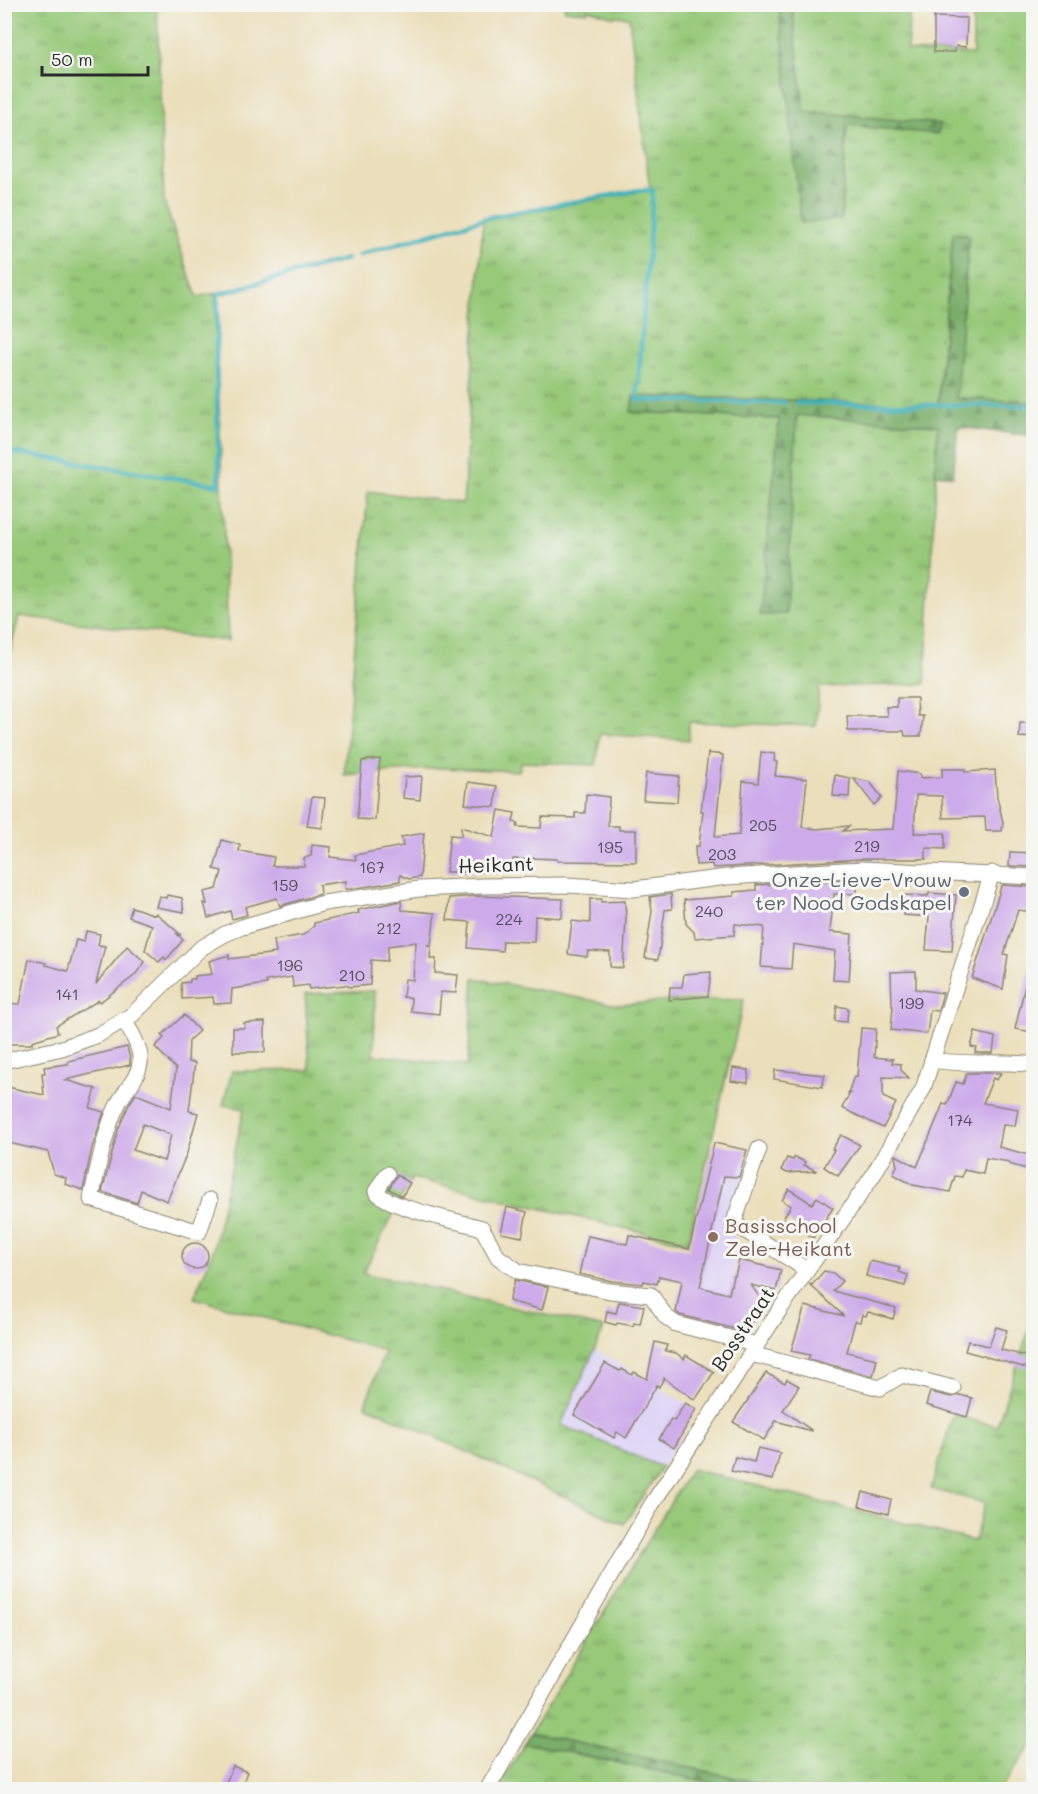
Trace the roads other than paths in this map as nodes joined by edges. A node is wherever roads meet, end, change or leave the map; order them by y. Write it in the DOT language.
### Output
graph roads {
  1 [pos="992,873"];
  2 [pos="1034,877"];
  3 [pos="124,1020"];
  4 [pos="932,1060"];
  5 [pos="4,1061"];
  6 [pos="1034,1065"];
  7 [pos="759,1149"];
  8 [pos="387,1174"];
  9 [pos="210,1200"];
  10 [pos="807,1270"];
  11 [pos="754,1349"];
  12 [pos="953,1388"];
  13 [pos="487,1790"];
  1 -- 2 [label="street, Heikant"];
  1 -- 3 [label="street, Heikant"];
  1 -- 4 [label="street, Bosstraat"];
  3 -- 5 [label="street, Heikant"];
  3 -- 9 [label="street"];
  4 -- 6 [label="street"];
  4 -- 10 [label="street, Bosstraat"];
  7 -- 10 [label="street"];
  8 -- 11 [label="street"];
  10 -- 11 [label="street, Bosstraat"];
  11 -- 12 [label="street"];
  11 -- 13 [label="street, Bosstraat"];
}
